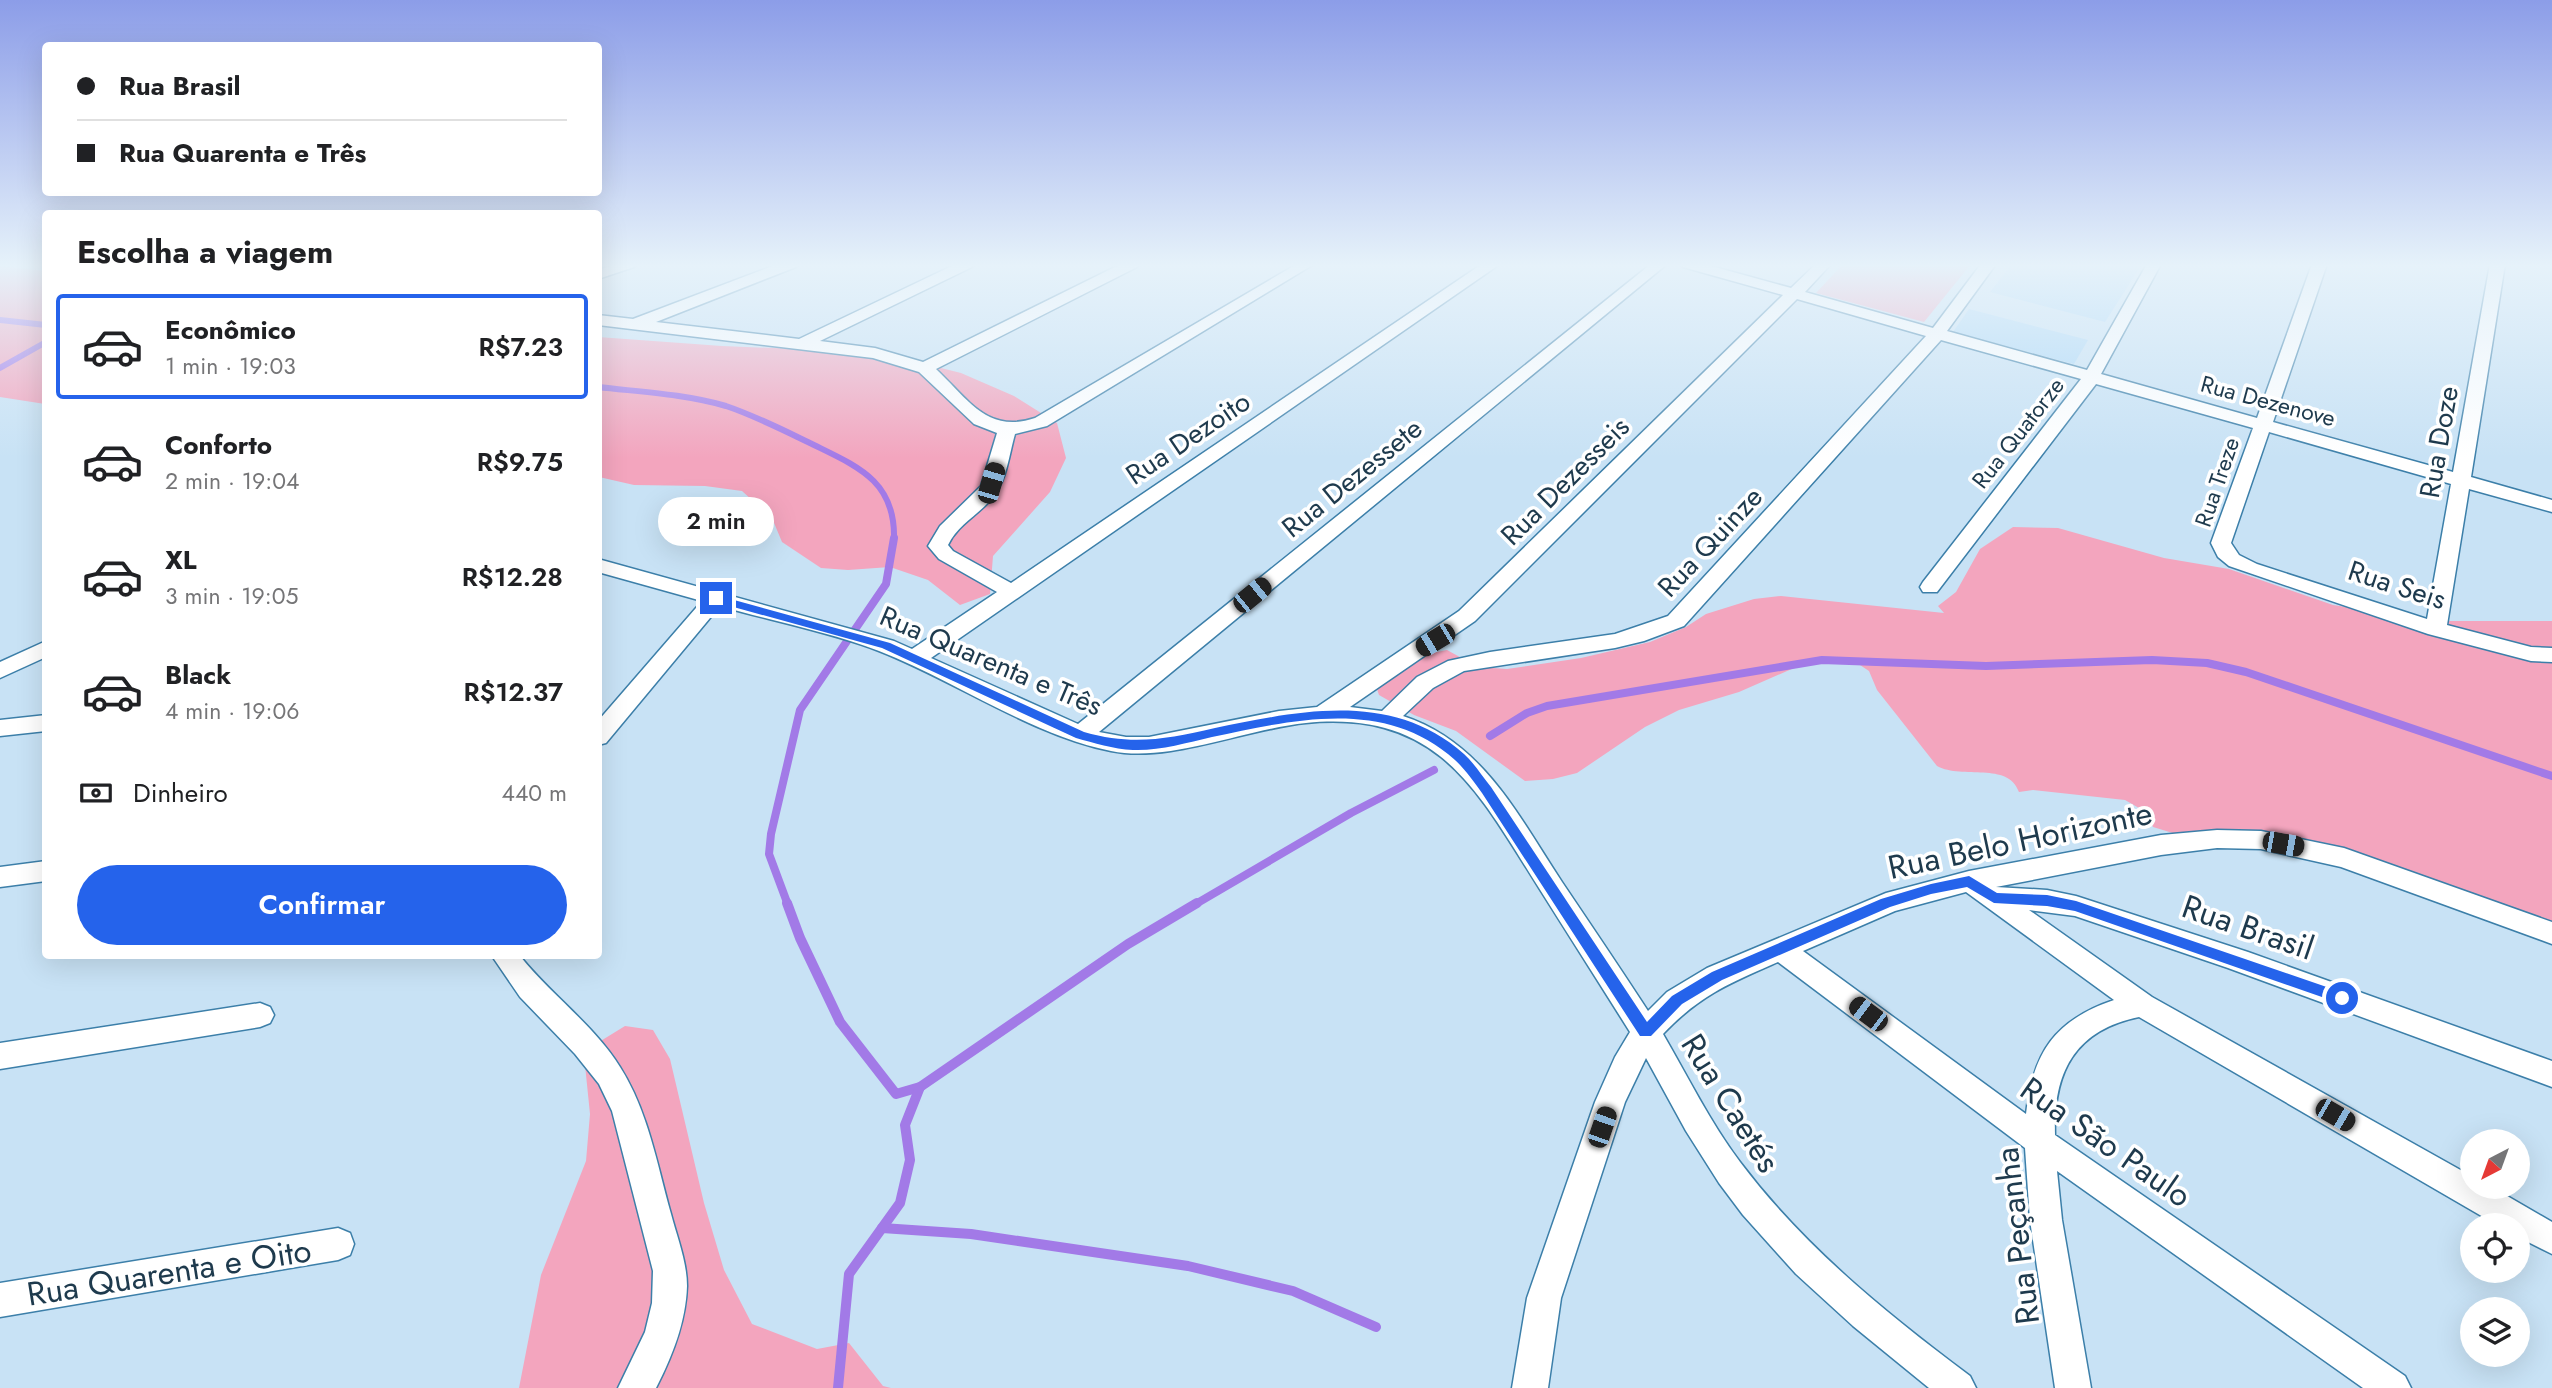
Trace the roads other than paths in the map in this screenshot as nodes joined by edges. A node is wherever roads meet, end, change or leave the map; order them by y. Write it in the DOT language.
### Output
graph roads {
  1 [pos="667,329"];
  2 [pos="833,329"];
  3 [pos="1003,329"];
  4 [pos="1198,329"];
  5 [pos="1397,329"];
  6 [pos="1580,329"];
  7 [pos="1760,329"];
  8 [pos="1918,329"];
  9 [pos="1941,329"];
  10 [pos="2118,329"];
  11 [pos="2297,329"];
  12 [pos="2487,329"];
  13 [pos="1937,334"];
  14 [pos="802,344"];
  15 [pos="925,368"];
  16 [pos="2091,378"];
  17 [pos="2263,425"];
  18 [pos="1007,430"];
  19 [pos="2461,480"];
  20 [pos="2552,506"];
  21 [pos="2228,556"];
  22 [pos="602,566"];
  23 [pos="1930,587"];
  24 [pos="1012,592"];
  25 [pos="716,598"];
  26 [pos="2436,629"];
  27 [pos="42,650"];
  28 [pos="2552,655"];
  29 [pos="915,658"];
  30 [pos="0,671"];
  31 [pos="1324,713"];
  32 [pos="1387,719"];
  33 [pos="42,723"];
  34 [pos="0,728"];
  35 [pos="602,732"];
  36 [pos="1080,735"];
  37 [pos="42,872"];
  38 [pos="0,877"];
  39 [pos="1969,881"];
  40 [pos="1994,898"];
  41 [pos="2552,933"];
  42 [pos="1781,949"];
  43 [pos="507,959"];
  44 [pos="2142,1005"];
  45 [pos="260,1016"];
  46 [pos="1646,1032"];
  47 [pos="0,1056"];
  48 [pos="2552,1074"];
  49 [pos="2041,1142"];
  50 [pos="2552,1239"];
  51 [pos="338,1244"];
  52 [pos="0,1300"];
  53 [pos="636,1388"];
  54 [pos="1531,1388"];
  55 [pos="1958,1388"];
  56 [pos="2074,1388"];
  57 [pos="2393,1388"];
  1 -- 14 [label="street"];
  2 -- 14 [label="street"];
  3 -- 15 [label="street"];
  4 -- 18 [label="street"];
  5 -- 24 [label="street, Rua Dezoito"];
  6 -- 36 [label="street, Rua Dezessete"];
  7 -- 31 [label="street, Rua Dezesseis"];
  8 -- 13 [label="street, Rua Dezenove"];
  9 -- 13 [label="street, Rua Quinze"];
  10 -- 16 [label="street, Rua Quatorze"];
  11 -- 17 [label="street, Rua Treze"];
  12 -- 19 [label="street, Rua Doze"];
  13 -- 16 [label="street, Rua Dezenove"];
  13 -- 32 [label="street, Rua Quinze"];
  14 -- 15 [label="street"];
  15 -- 18 [label="street"];
  16 -- 17 [label="street, Rua Dezenove"];
  16 -- 23 [label="street, Rua Quatorze"];
  17 -- 19 [label="street, Rua Dezenove"];
  17 -- 21 [label="street, Rua Treze"];
  18 -- 24 [label="street"];
  19 -- 20 [label="street, Rua Dezenove"];
  19 -- 26 [label="street, Rua Doze"];
  21 -- 26 [label="street, Rua Seis"];
  22 -- 25 [label="street, Rua Quarenta e Três"];
  24 -- 29 [label="street, Rua Dezoito"];
  25 -- 29 [label="street, Rua Quarenta e Três"];
  25 -- 35 [label="street"];
  26 -- 28 [label="street, Rua Seis"];
  27 -- 30 [label="street"];
  29 -- 36 [label="street, Rua Quarenta e Três"];
  31 -- 32 [label="street, Rua Caetés"];
  31 -- 36 [label="street, Rua Quarenta e Três"];
  32 -- 46 [label="street, Rua Caetés"];
  33 -- 34 [label="street"];
  37 -- 38 [label="street"];
  39 -- 40 [label="street"];
  39 -- 41 [label="street, Rua Belo Horizonte"];
  39 -- 42 [label="street, Rua Belo Horizonte"];
  40 -- 44 [label="street"];
  40 -- 48 [label="street, Rua Brasil"];
  42 -- 46 [label="street, Rua Belo Horizonte"];
  42 -- 49 [label="street, Rua São Paulo"];
  43 -- 53 [label="street"];
  44 -- 49 [label="street, Rua Peçanha"];
  44 -- 50 [label="street"];
  45 -- 47 [label="street"];
  46 -- 54 [label="street, Rua Belo Horizonte"];
  46 -- 55 [label="street, Rua Caetés"];
  49 -- 56 [label="street, Rua Peçanha"];
  49 -- 57 [label="street, Rua São Paulo"];
  51 -- 52 [label="street, Rua Quarenta e Oito"];
}
